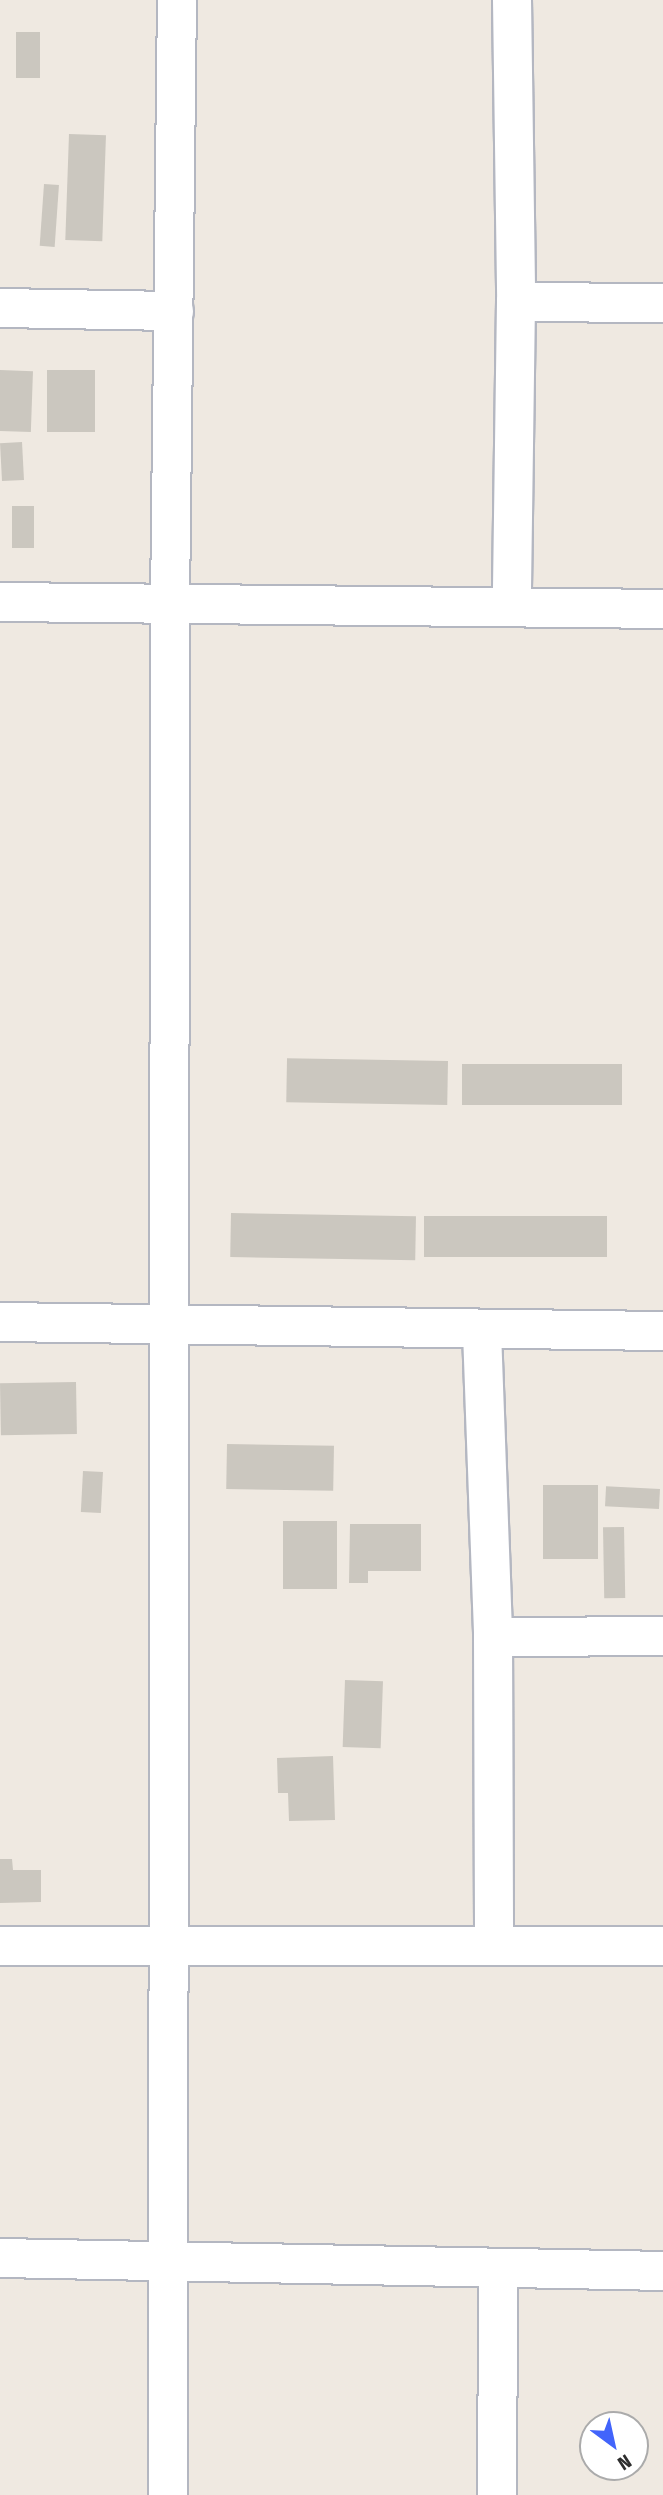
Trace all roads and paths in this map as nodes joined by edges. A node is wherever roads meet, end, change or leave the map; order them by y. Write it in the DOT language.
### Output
graph roads {
  1 [pos="177,0"];
  2 [pos="512,0"];
  3 [pos="516,302"];
  4 [pos="663,303"];
  5 [pos="0,308"];
  6 [pos="174,312"];
  7 [pos="0,602"];
  8 [pos="170,604"];
  9 [pos="512,605"];
  10 [pos="663,609"];
  11 [pos="0,1322"];
  12 [pos="171,1325"];
  13 [pos="663,1331"];
  14 [pos="482,1332"];
  15 [pos="663,1636"];
  16 [pos="493,1637"];
  17 [pos="494,1944"];
  18 [pos="0,1946"];
  19 [pos="173,1946"];
  20 [pos="663,1946"];
  21 [pos="0,2258"];
  22 [pos="165,2262"];
  23 [pos="498,2270"];
  24 [pos="663,2271"];
  25 [pos="168,2495"];
  26 [pos="497,2495"];
  1 -- 6 [label="street"];
  2 -- 3 [label="street"];
  3 -- 4 [label="street"];
  3 -- 9 [label="street"];
  5 -- 6 [label="street"];
  6 -- 8 [label="street"];
  7 -- 8 [label="street"];
  8 -- 9 [label="street"];
  8 -- 12 [label="street"];
  9 -- 10 [label="street"];
  11 -- 12 [label="street"];
  12 -- 14 [label="street"];
  12 -- 19 [label="street"];
  13 -- 14 [label="street"];
  14 -- 16 [label="street"];
  15 -- 16 [label="street"];
  16 -- 17 [label="street"];
  17 -- 19 [label="street"];
  17 -- 20 [label="street"];
  18 -- 19 [label="street"];
  19 -- 22 [label="street"];
  21 -- 22 [label="street"];
  22 -- 23 [label="street"];
  22 -- 25 [label="street"];
  23 -- 24 [label="street"];
  23 -- 26 [label="street"];
}
